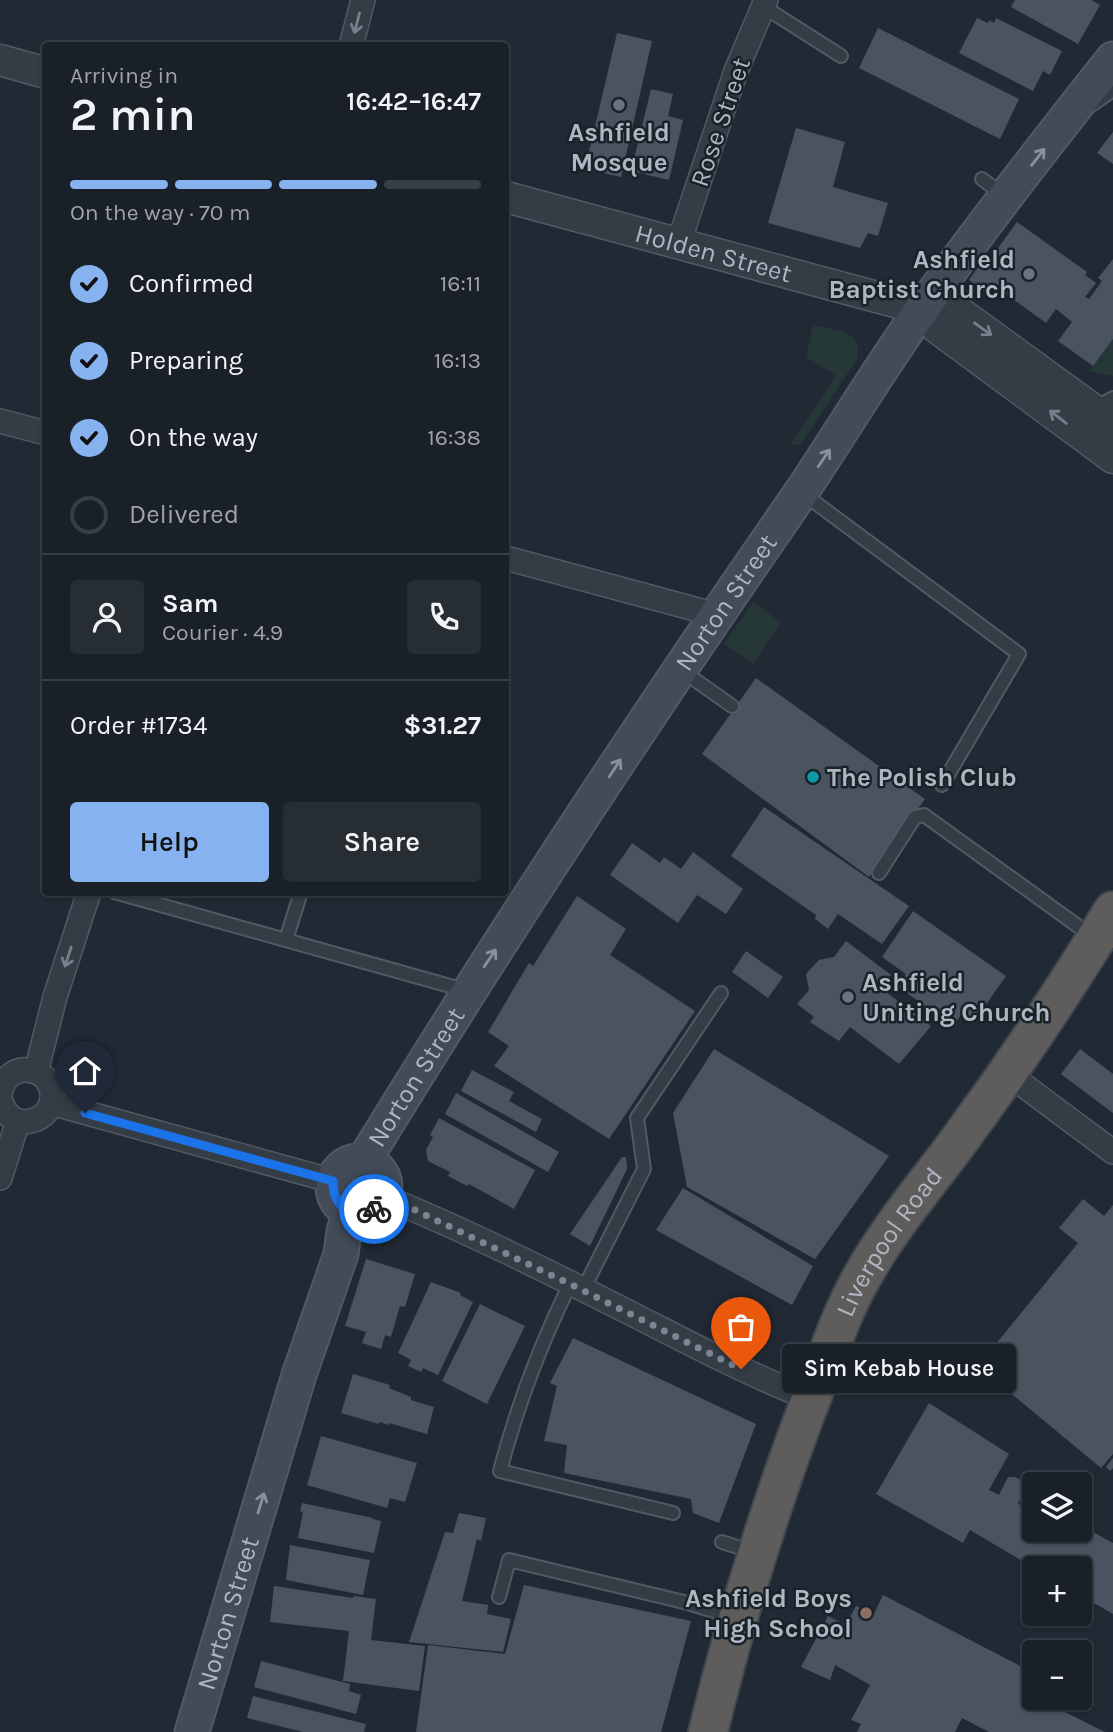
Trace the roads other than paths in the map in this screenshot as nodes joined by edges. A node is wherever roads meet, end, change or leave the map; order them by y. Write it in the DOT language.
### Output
graph roads {
  1 [pos="363,0"];
  2 [pos="765,4"];
  3 [pos="352,42"];
  4 [pos="841,56"];
  5 [pos="1113,59"];
  6 [pos="0,60"];
  7 [pos="42,72"];
  8 [pos="1113,90"];
  9 [pos="1063,123"];
  10 [pos="509,198"];
  11 [pos="678,245"];
  12 [pos="922,309"];
  13 [pos="1106,410"];
  14 [pos="0,421"];
  15 [pos="42,432"];
  16 [pos="1113,458"];
  17 [pos="801,492"];
  18 [pos="509,559"];
  19 [pos="717,615"];
  20 [pos="681,669"];
  21 [pos="732,706"];
  22 [pos="942,785"];
  23 [pos="879,873"];
  24 [pos="88,896"];
  25 [pos="128,896"];
  26 [pos="300,896"];
  27 [pos="1104,925"];
  28 [pos="286,940"];
  29 [pos="468,991"];
  30 [pos="722,993"];
  31 [pos="36,1072"];
  32 [pos="1007,1073"];
  33 [pos="0,1090"];
  34 [pos="0,1097"];
  35 [pos="51,1103"];
  36 [pos="18,1121"];
  37 [pos="1113,1152"];
  38 [pos="363,1162"];
  39 [pos="0,1178"];
  40 [pos="333,1181"];
  41 [pos="384,1196"];
  42 [pos="350,1212"];
  43 [pos="577,1287"];
  44 [pos="811,1399"];
  45 [pos="673,1513"];
  46 [pos="499,1597"];
  47 [pos="737,1618"];
  48 [pos="191,1732"];
  49 [pos="708,1732"];
  1 -- 3 [label="street, one-way"];
  2 -- 4 [label="lane"];
  2 -- 11 [label="street, Rose Street"];
  5 -- 9 [label="main road, Norton Street"];
  6 -- 7 [label="street"];
  8 -- 9 [label="lane"];
  12 -- 9 [label="main road, Norton Street, one-way"];
  10 -- 11 [label="street, Holden Street"];
  11 -- 12 [label="street, Holden Street"];
  12 -- 13 [label="street, Holden Street, one-way"];
  16 -- 12 [label="street, one-way"];
  17 -- 12 [label="main road, Norton Street, one-way"];
  14 -- 15 [label="street"];
  17 -- 19 [label="main road, Norton Street"];
  17 -- 22 [label="lane"];
  18 -- 19 [label="street"];
  19 -- 20 [label="main road, Norton Street"];
  20 -- 21 [label="lane"];
  29 -- 20 [label="main road, Norton Street, one-way"];
  23 -- 27 [label="lane"];
  24 -- 31 [label="street, one-way"];
  25 -- 28 [label="lane"];
  26 -- 28 [label="lane"];
  27 -- 32 [label="highway, Liverpool Road"];
  28 -- 29 [label="lane"];
  29 -- 38 [label="main road, Norton Street"];
  30 -- 43 [label="lane"];
  31 -- 33 [label="street"];
  31 -- 35 [label="street"];
  32 -- 37 [label="street"];
  32 -- 44 [label="highway, Liverpool Road"];
  33 -- 34 [label="street"];
  34 -- 36 [label="street"];
  35 -- 36 [label="street"];
  35 -- 40 [label="street"];
  36 -- 39 [label="street"];
  38 -- 40 [label="main road"];
  38 -- 41 [label="main road"];
  40 -- 42 [label="main road"];
  41 -- 42 [label="main road"];
  41 -- 43 [label="street"];
  48 -- 42 [label="main road, Norton Street, one-way"];
  43 -- 44 [label="street"];
  43 -- 45 [label="lane"];
  44 -- 47 [label="highway, Liverpool Road"];
  46 -- 47 [label="lane"];
  47 -- 49 [label="highway, Liverpool Road"];
}
